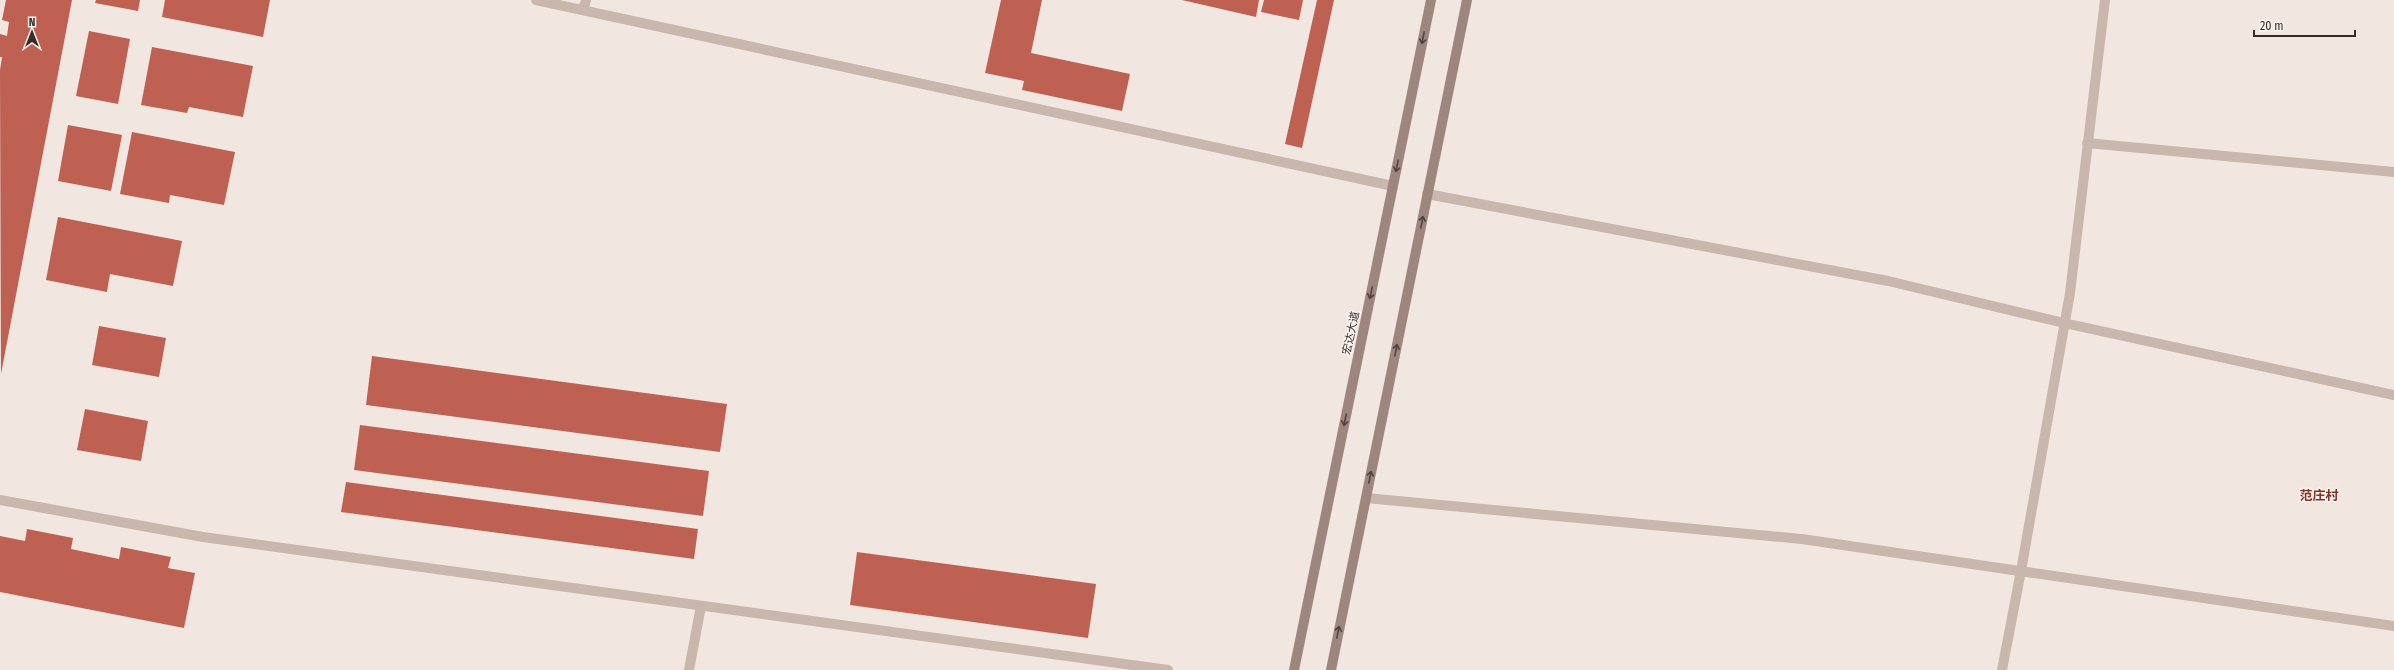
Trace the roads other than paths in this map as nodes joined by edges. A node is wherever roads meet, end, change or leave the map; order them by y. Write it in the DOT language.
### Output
graph roads {
  1 [pos="536,0"];
  2 [pos="1431,0"];
  3 [pos="1467,0"];
  4 [pos="2105,0"];
  5 [pos="584,5"];
  6 [pos="2087,143"];
  7 [pos="2394,172"];
  8 [pos="1393,186"];
  9 [pos="1428,194"];
  10 [pos="2064,323"];
  11 [pos="2394,395"];
  12 [pos="1366,498"];
  13 [pos="0,500"];
  14 [pos="2021,572"];
  15 [pos="702,606"];
  16 [pos="2394,626"];
  17 [pos="689,670"];
  18 [pos="1168,670"];
  19 [pos="1294,670"];
  20 [pos="1331,670"];
  21 [pos="2002,670"];
  1 -- 5 [label="street"];
  2 -- 8 [label="main road, 宏达大道, one-way"];
  3 -- 9 [label="main road"];
  4 -- 6 [label="street"];
  5 -- 8 [label="street"];
  6 -- 7 [label="street"];
  6 -- 10 [label="street"];
  8 -- 19 [label="main road, 宏达大道, one-way"];
  9 -- 10 [label="street"];
  12 -- 9 [label="main road, one-way"];
  10 -- 11 [label="street"];
  10 -- 14 [label="street"];
  12 -- 14 [label="street"];
  20 -- 12 [label="main road, one-way"];
  13 -- 15 [label="street"];
  14 -- 16 [label="street"];
  14 -- 21 [label="street"];
  15 -- 17 [label="street"];
  15 -- 18 [label="street"];
}
